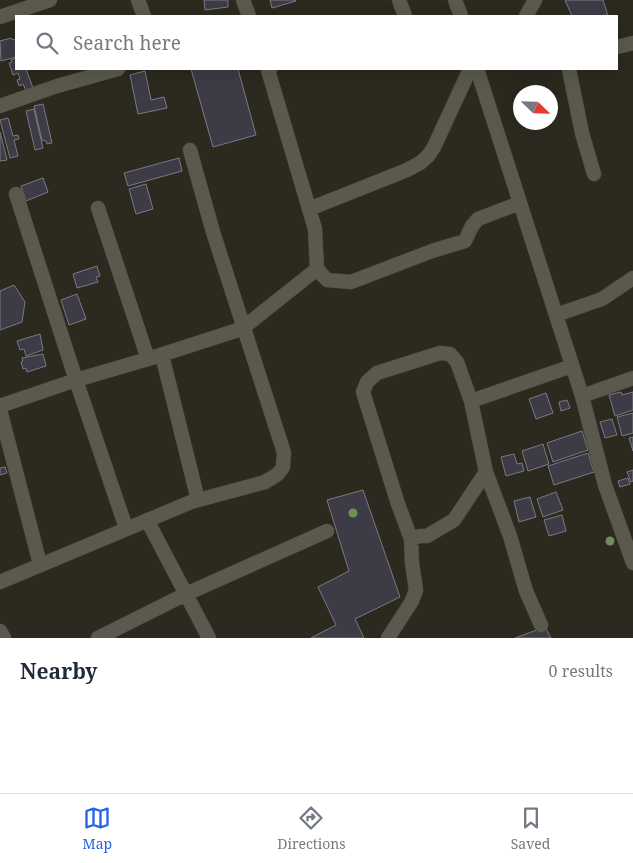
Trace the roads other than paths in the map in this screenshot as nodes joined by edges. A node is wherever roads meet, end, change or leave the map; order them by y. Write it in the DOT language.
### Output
graph roads {
  1 [pos="50,0"];
  2 [pos="138,0"];
  3 [pos="243,0"];
  4 [pos="399,0"];
  5 [pos="455,0"];
  6 [pos="535,0"];
  7 [pos="144,15"];
  8 [pos="249,15"];
  9 [pos="405,15"];
  10 [pos="457,15"];
  11 [pos="527,15"];
  12 [pos="0,17"];
  13 [pos="633,43"];
  14 [pos="618,47"];
  15 [pos="114,70"];
  16 [pos="268,70"];
  17 [pos="470,70"];
  18 [pos="477,70"];
  19 [pos="569,70"];
  20 [pos="0,106"];
  21 [pos="190,150"];
  22 [pos="594,174"];
  23 [pos="16,194"];
  24 [pos="520,203"];
  25 [pos="98,208"];
  26 [pos="309,209"];
  27 [pos="316,268"];
  28 [pos="633,278"];
  29 [pos="556,315"];
  30 [pos="244,327"];
  31 [pos="162,355"];
  32 [pos="148,359"];
  33 [pos="572,366"];
  34 [pos="633,378"];
  35 [pos="76,380"];
  36 [pos="582,396"];
  37 [pos="471,401"];
  38 [pos="0,406"];
  39 [pos="0,410"];
  40 [pos="486,472"];
  41 [pos="198,500"];
  42 [pos="147,520"];
  43 [pos="126,528"];
  44 [pos="327,531"];
  45 [pos="411,539"];
  46 [pos="633,563"];
  47 [pos="40,564"];
  48 [pos="0,582"];
  49 [pos="186,594"];
  50 [pos="541,625"];
  51 [pos="0,631"];
  52 [pos="4,638"];
  53 [pos="98,638"];
  54 [pos="209,638"];
  55 [pos="388,638"];
  1 -- 12 [label="street"];
  2 -- 7 [label="street"];
  3 -- 8 [label="street"];
  4 -- 9 [label="street"];
  5 -- 10 [label="street"];
  6 -- 11 [label="street"];
  13 -- 14 [label="street"];
  15 -- 20 [label="street"];
  16 -- 26 [label="street"];
  17 -- 26 [label="street"];
  18 -- 24 [label="street"];
  19 -- 22 [label="street"];
  21 -- 30 [label="street"];
  23 -- 35 [label="street"];
  24 -- 27 [label="street"];
  24 -- 29 [label="street"];
  25 -- 32 [label="street"];
  26 -- 27 [label="street"];
  27 -- 30 [label="street"];
  28 -- 29 [label="street"];
  29 -- 33 [label="street"];
  30 -- 31 [label="street"];
  30 -- 41 [label="street"];
  31 -- 32 [label="street"];
  31 -- 41 [label="street"];
  32 -- 35 [label="street"];
  33 -- 36 [label="street"];
  33 -- 37 [label="street"];
  34 -- 36 [label="street"];
  35 -- 38 [label="street"];
  35 -- 43 [label="street"];
  36 -- 46 [label="street"];
  37 -- 40 [label="street"];
  37 -- 45 [label="street"];
  39 -- 47 [label="street"];
  40 -- 45 [label="street"];
  40 -- 50 [label="street"];
  41 -- 42 [label="street"];
  42 -- 43 [label="street"];
  42 -- 49 [label="street"];
  43 -- 47 [label="street"];
  44 -- 49 [label="street"];
  45 -- 55 [label="street"];
  47 -- 48 [label="street"];
  49 -- 53 [label="street"];
  49 -- 54 [label="street"];
  51 -- 52 [label="street"];
}
